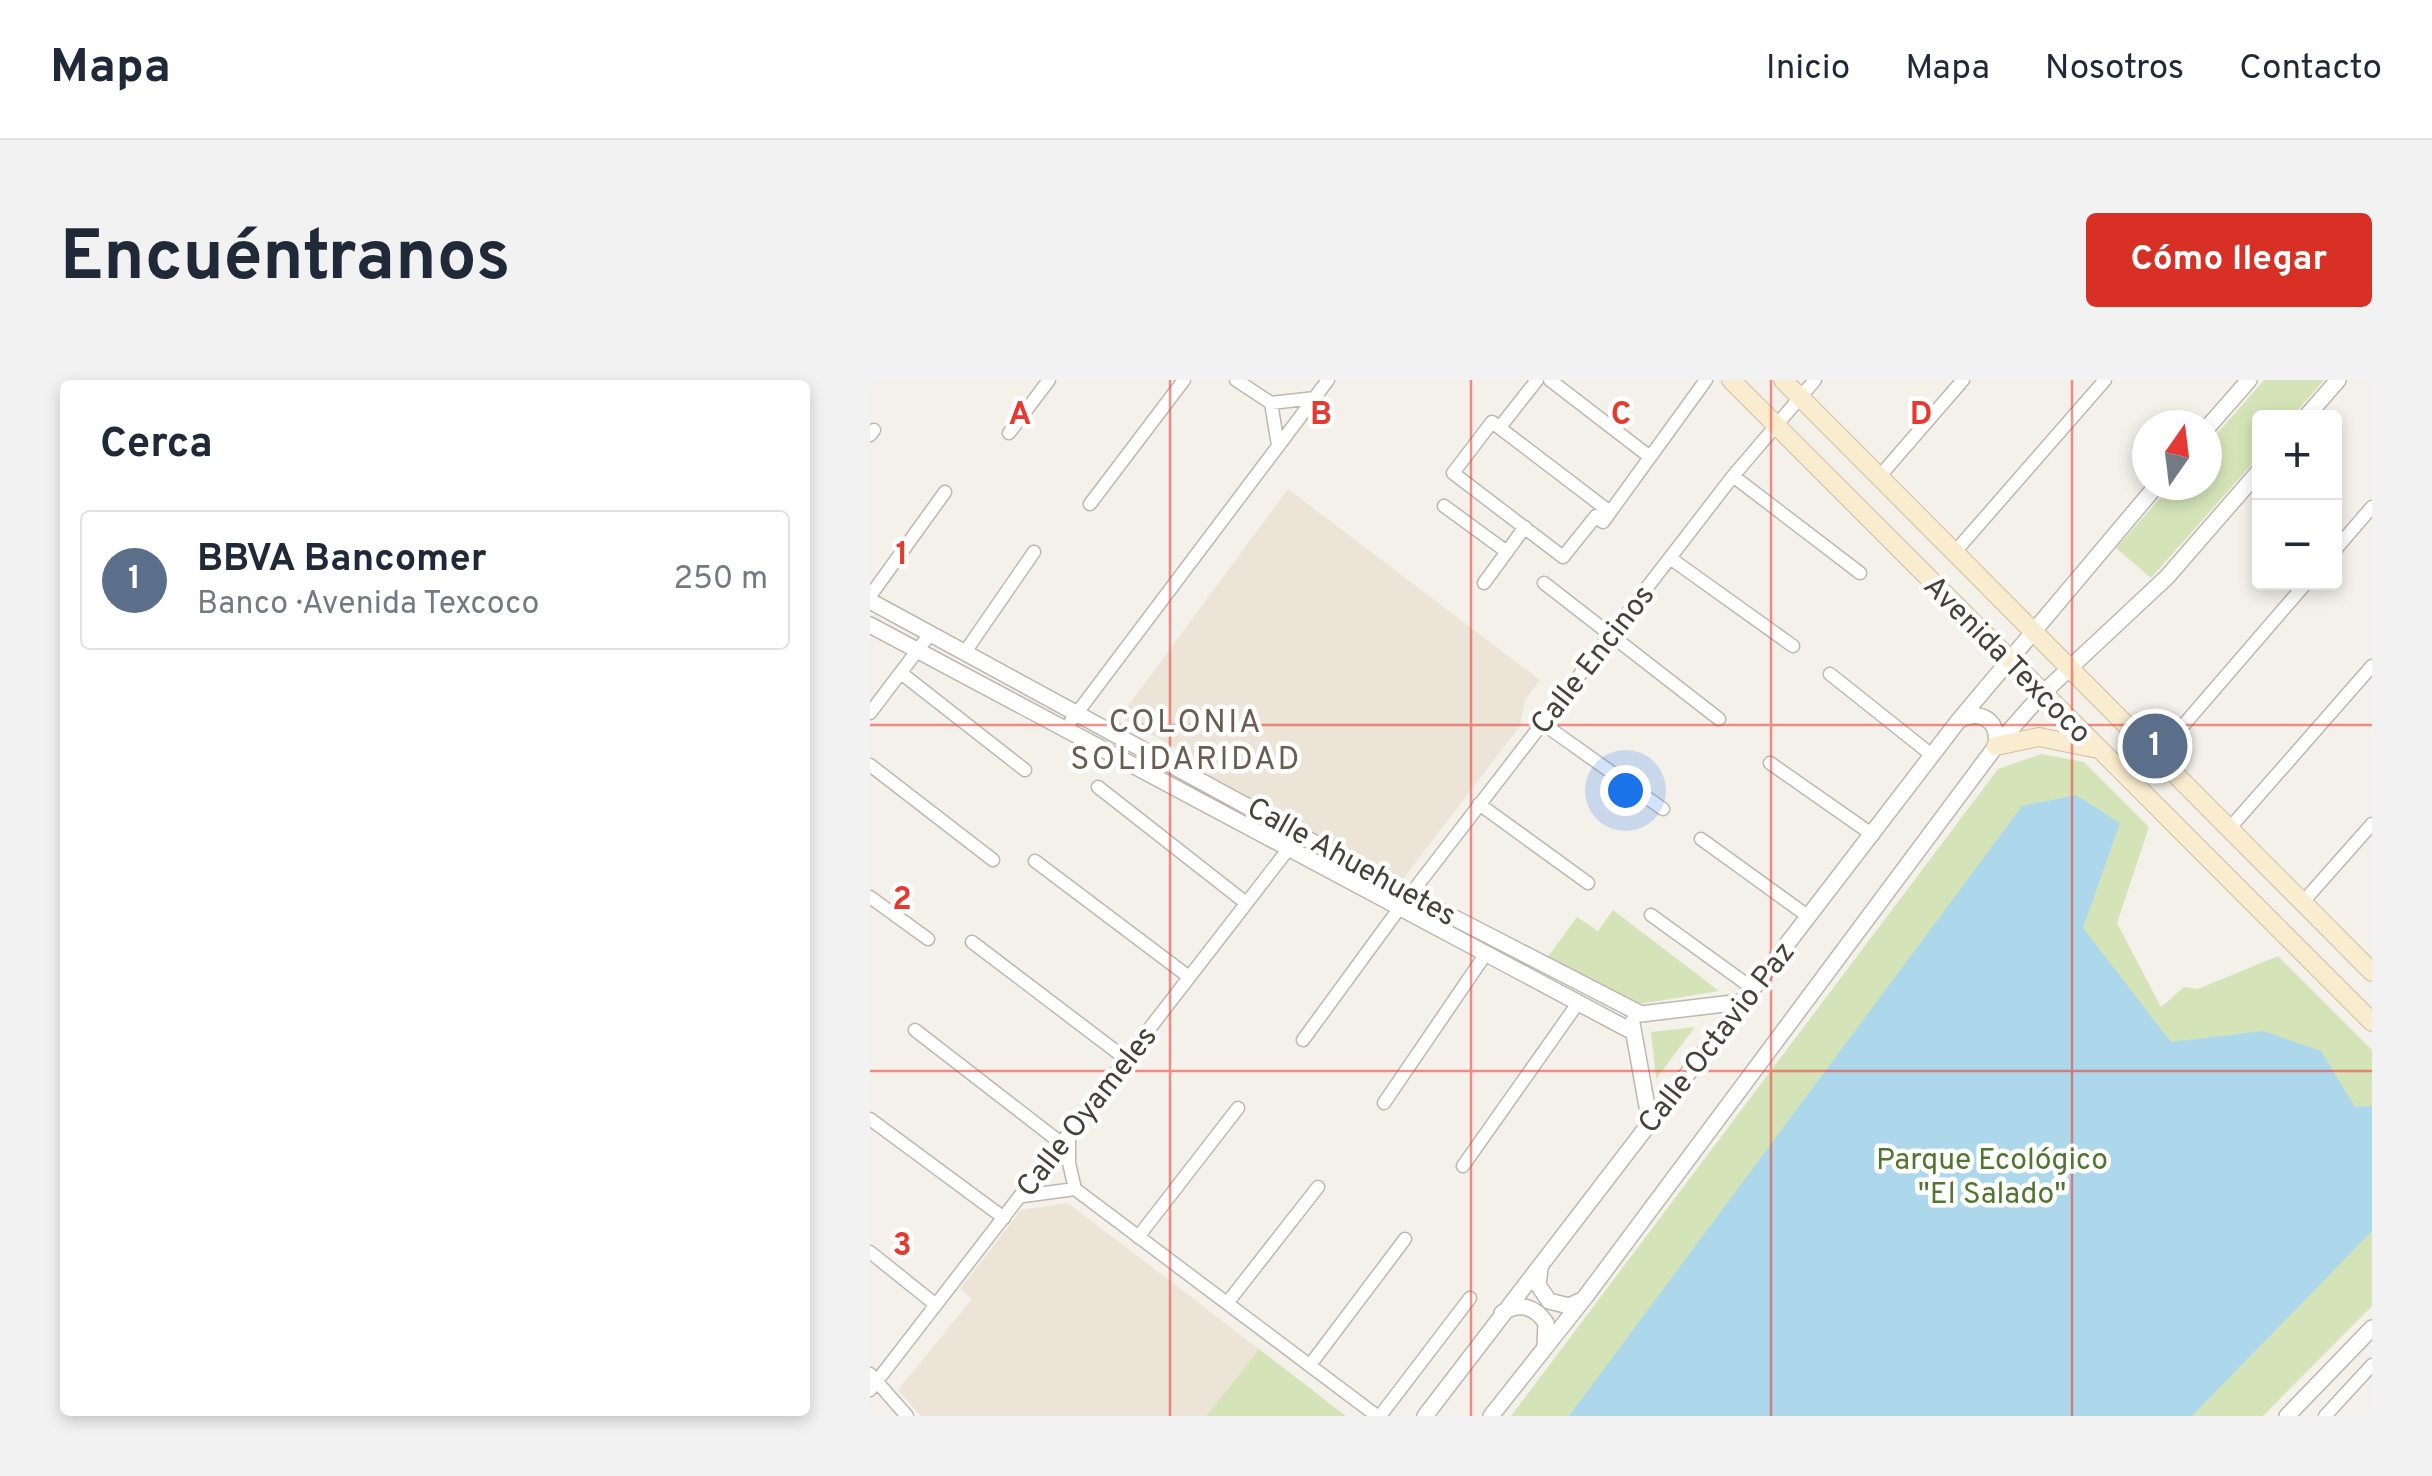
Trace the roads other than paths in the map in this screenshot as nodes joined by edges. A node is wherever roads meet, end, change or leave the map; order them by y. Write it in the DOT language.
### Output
graph roads {
  1 [pos="1049,380"];
  2 [pos="1184,380"];
  3 [pos="1236,380"];
  4 [pos="1328,380"];
  5 [pos="1536,380"];
  6 [pos="1550,380"];
  7 [pos="1706,380"];
  8 [pos="1731,380"];
  9 [pos="1783,380"];
  10 [pos="1814,380"];
  11 [pos="1963,380"];
  12 [pos="2105,380"];
  13 [pos="2249,380"];
  14 [pos="2338,380"];
  15 [pos="1800,396"];
  16 [pos="1315,398"];
  17 [pos="1271,403"];
  18 [pos="2312,410"];
  19 [pos="2222,411"];
  20 [pos="1774,424"];
  21 [pos="1500,428"];
  22 [pos="1009,433"];
  23 [pos="1278,445"];
  24 [pos="1650,456"];
  25 [pos="1733,476"];
  26 [pos="1878,477"];
  27 [pos="2252,479"];
  28 [pos="945,492"];
  29 [pos="2145,500"];
  30 [pos="1090,504"];
  31 [pos="1444,506"];
  32 [pos="2372,508"];
  33 [pos="1610,512"];
  34 [pos="1525,527"];
  35 [pos="2342,542"];
  36 [pos="1034,552"];
  37 [pos="1506,552"];
  38 [pos="1954,553"];
  39 [pos="1670,558"];
  40 [pos="1860,573"];
  41 [pos="1484,582"];
  42 [pos="1544,583"];
  43 [pos="2300,590"];
  44 [pos="870,599"];
  45 [pos="870,626"];
  46 [pos="2030,631"];
  47 [pos="930,634"];
  48 [pos="1612,637"];
  49 [pos="1793,646"];
  50 [pos="917,651"];
  51 [pos="964,652"];
  52 [pos="2008,658"];
  53 [pos="2372,666"];
  54 [pos="2069,668"];
  55 [pos="900,673"];
  56 [pos="1830,674"];
  57 [pos="2042,694"];
  58 [pos="870,713"];
  59 [pos="1075,713"];
  60 [pos="1719,718"];
  61 [pos="1959,720"];
  62 [pos="1542,723"];
  63 [pos="1068,730"];
  64 [pos="1996,746"];
  65 [pos="2101,752"];
  66 [pos="1934,756"];
  67 [pos="2156,757"];
  68 [pos="1770,762"];
  69 [pos="870,765"];
  70 [pos="1025,770"];
  71 [pos="1098,787"];
  72 [pos="1479,804"];
  73 [pos="1663,809"];
  74 [pos="2372,824"];
  75 [pos="2229,829"];
  76 [pos="1872,835"];
  77 [pos="1296,839"];
  78 [pos="1701,839"];
  79 [pos="993,860"];
  80 [pos="1035,861"];
  81 [pos="1588,882"];
  82 [pos="870,896"];
  83 [pos="1405,900"];
  84 [pos="1246,903"];
  85 [pos="2302,903"];
  86 [pos="1651,914"];
  87 [pos="1809,918"];
  88 [pos="928,939"];
  89 [pos="972,942"];
  90 [pos="1486,954"];
  91 [pos="2372,972"];
  92 [pos="1189,978"];
  93 [pos="1752,988"];
  94 [pos="1741,1002"];
  95 [pos="1578,1004"];
  96 [pos="1641,1014"];
  97 [pos="2372,1022"];
  98 [pos="915,1030"];
  99 [pos="1633,1032"];
  100 [pos="1303,1040"];
  101 [pos="1126,1060"];
  102 [pos="1384,1104"];
  103 [pos="1238,1108"];
  104 [pos="870,1119"];
  105 [pos="1650,1122"];
  106 [pos="1066,1138"];
  107 [pos="1463,1166"];
  108 [pos="1318,1186"];
  109 [pos="1075,1189"];
  110 [pos="1020,1196"];
  111 [pos="1004,1218"];
  112 [pos="1138,1237"];
  113 [pos="1406,1239"];
  114 [pos="870,1252"];
  115 [pos="1541,1265"];
  116 [pos="1586,1296"];
  117 [pos="1470,1298"];
  118 [pos="1228,1302"];
  119 [pos="936,1305"];
  120 [pos="1502,1313"];
  121 [pos="2369,1339"];
  122 [pos="1545,1346"];
  123 [pos="1310,1364"];
  124 [pos="2372,1365"];
  125 [pos="872,1382"];
  126 [pos="907,1416"];
  127 [pos="1378,1416"];
  128 [pos="1424,1416"];
  129 [pos="1491,1416"];
  130 [pos="2287,1416"];
  131 [pos="2325,1416"];
  1 -- 22 [label="street"];
  2 -- 30 [label="street"];
  3 -- 17 [label="street"];
  4 -- 16 [label="street"];
  5 -- 21 [label="street"];
  6 -- 24 [label="street"];
  7 -- 24 [label="street"];
  8 -- 20 [label="main road, Avenida Texcoco"];
  9 -- 15 [label="main road, Avenida Texcoco"];
  10 -- 15 [label="street, Calle Encinos"];
  11 -- 26 [label="street"];
  12 -- 38 [label="street"];
  13 -- 19 [label="street"];
  14 -- 18 [label="street"];
  15 -- 20 [label="street, Calle Encinos"];
  15 -- 26 [label="main road, Avenida Texcoco"];
  16 -- 17 [label="street"];
  16 -- 23 [label="street"];
  17 -- 23 [label="street"];
  20 -- 25 [label="street, Calle Encinos"];
  20 -- 52 [label="main road, Avenida Texcoco"];
  21 -- 33 [label="street"];
  21 -- 34 [label="street"];
  23 -- 59 [label="street"];
  24 -- 33 [label="street"];
  25 -- 39 [label="street, Calle Encinos"];
  25 -- 40 [label="street"];
  26 -- 38 [label="main road, Avenida Texcoco"];
  27 -- 54 [label="street, Calle Octavio Paz"];
  28 -- 44 [label="street"];
  29 -- 46 [label="street, Calle Octavio Paz"];
  31 -- 37 [label="street"];
  32 -- 35 [label="street"];
  33 -- 34 [label="street"];
  34 -- 37 [label="street"];
  36 -- 51 [label="street"];
  37 -- 41 [label="street"];
  38 -- 46 [label="main road, Avenida Texcoco"];
  39 -- 48 [label="street, Calle Encinos"];
  39 -- 49 [label="street"];
  42 -- 48 [label="street"];
  43 -- 67 [label="street"];
  44 -- 47 [label="street, Calle Ahuehuetes"];
  45 -- 50 [label="street, Calle Ahuehuetes"];
  46 -- 52 [label="street, Calle Octavio Paz"];
  46 -- 54 [label="main road, Avenida Texcoco"];
  47 -- 50 [label="street"];
  47 -- 51 [label="street, Calle Ahuehuetes"];
  48 -- 60 [label="street"];
  48 -- 62 [label="street, Calle Encinos"];
  50 -- 55 [label="street"];
  50 -- 63 [label="street, Calle Ahuehuetes"];
  51 -- 59 [label="street, Calle Ahuehuetes"];
  52 -- 57 [label="main road, Avenida Texcoco"];
  52 -- 61 [label="street, Calle Octavio Paz"];
  53 -- 75 [label="street"];
  54 -- 57 [label="street, Calle Octavio Paz"];
  54 -- 67 [label="main road, Avenida Texcoco"];
  55 -- 58 [label="street"];
  55 -- 70 [label="street"];
  56 -- 66 [label="street"];
  57 -- 64 [label="street, Calle Octavio Paz"];
  57 -- 65 [label="main road, Avenida Texcoco"];
  59 -- 63 [label="street"];
  59 -- 77 [label="street, Calle Ahuehuetes"];
  61 -- 64 [label="street"];
  61 -- 66 [label="street, Calle Octavio Paz"];
  62 -- 72 [label="street, Calle Encinos"];
  62 -- 73 [label="street"];
  63 -- 77 [label="street, Calle Ahuehuetes"];
  64 -- 65 [label="main road"];
  64 -- 116 [label="street, Calle Octavio Paz"];
  65 -- 97 [label="main road, Avenida Texcoco"];
  66 -- 76 [label="street, Calle Octavio Paz"];
  67 -- 75 [label="main road, Avenida Texcoco"];
  68 -- 76 [label="street"];
  69 -- 79 [label="street"];
  71 -- 84 [label="street"];
  72 -- 81 [label="street"];
  72 -- 83 [label="street, Calle Encinos"];
  74 -- 85 [label="street"];
  75 -- 85 [label="main road, Avenida Texcoco"];
  76 -- 87 [label="street, Calle Octavio Paz"];
  77 -- 83 [label="street, Calle Ahuehuetes"];
  77 -- 84 [label="street, Calle Oyameles"];
  78 -- 87 [label="street"];
  80 -- 92 [label="street"];
  82 -- 88 [label="street"];
  83 -- 90 [label="street, Calle Ahuehuetes"];
  83 -- 96 [label="street, Calle Ahuehuetes"];
  83 -- 100 [label="street, Calle Encinos"];
  84 -- 92 [label="street, Calle Oyameles"];
  85 -- 91 [label="main road, Avenida Texcoco"];
  86 -- 93 [label="street"];
  87 -- 93 [label="street, Calle Octavio Paz"];
  89 -- 101 [label="street"];
  90 -- 95 [label="street, Calle Ahuehuetes"];
  90 -- 102 [label="street"];
  92 -- 101 [label="street, Calle Oyameles"];
  93 -- 94 [label="street, Calle Octavio Paz"];
  94 -- 96 [label="street"];
  94 -- 105 [label="street, Calle Octavio Paz"];
  95 -- 99 [label="street, Calle Ahuehuetes"];
  95 -- 107 [label="street"];
  96 -- 99 [label="street"];
  98 -- 106 [label="street"];
  99 -- 105 [label="street"];
  101 -- 106 [label="street, Calle Oyameles"];
  103 -- 112 [label="street"];
  104 -- 111 [label="street"];
  105 -- 115 [label="street, Calle Octavio Paz"];
  106 -- 109 [label="street"];
  106 -- 110 [label="street, Calle Oyameles"];
  108 -- 118 [label="street"];
  109 -- 110 [label="street"];
  109 -- 112 [label="street"];
  110 -- 111 [label="street, Calle Oyameles"];
  111 -- 119 [label="street, Calle Oyameles"];
  112 -- 118 [label="street"];
  113 -- 123 [label="street"];
  114 -- 119 [label="street"];
  115 -- 116 [label="street"];
  115 -- 120 [label="street, Calle Octavio Paz"];
  116 -- 122 [label="street, Calle Octavio Paz"];
  117 -- 127 [label="street"];
  118 -- 123 [label="street"];
  119 -- 125 [label="street, Calle Oyameles"];
  120 -- 122 [label="street"];
  120 -- 128 [label="street, Calle Octavio Paz"];
  121 -- 130 [label="street"];
  122 -- 129 [label="street, Calle Octavio Paz"];
  123 -- 127 [label="street"];
  124 -- 131 [label="street"];
  125 -- 126 [label="street"];
}
